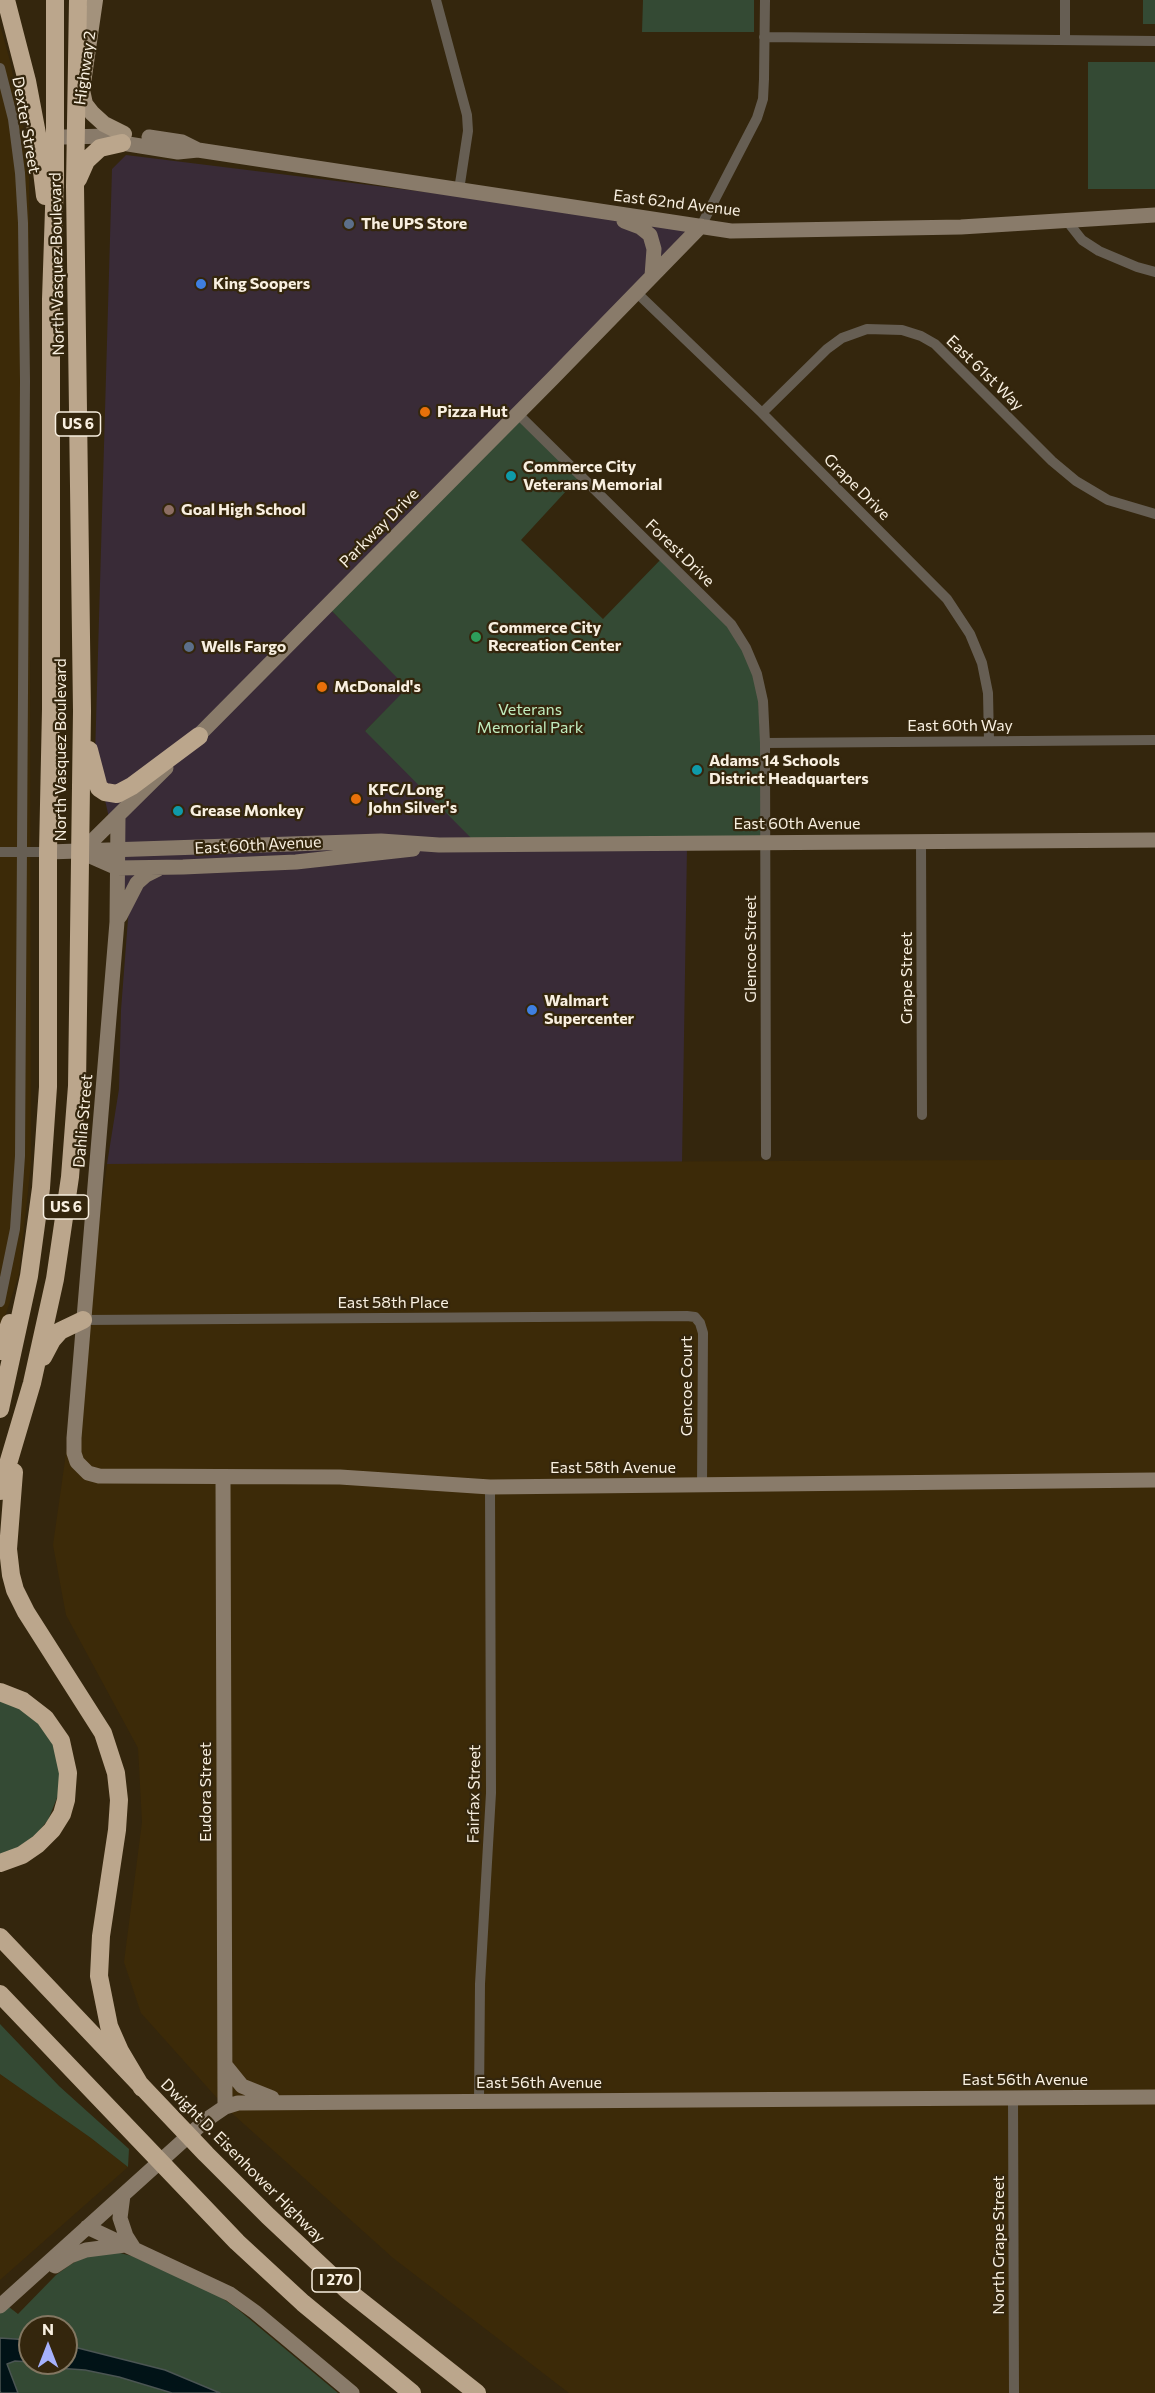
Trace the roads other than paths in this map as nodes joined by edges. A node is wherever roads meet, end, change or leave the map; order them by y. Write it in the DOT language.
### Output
graph roads {
  1 [pos="6,0"];
  2 [pos="55,0"];
  3 [pos="78,0"];
  4 [pos="96,0"];
  5 [pos="435,0"];
  6 [pos="765,0"];
  7 [pos="1065,0"];
  8 [pos="764,37"];
  9 [pos="1065,40"];
  10 [pos="1155,41"];
  11 [pos="0,68"];
  12 [pos="82,90"];
  13 [pos="70,137"];
  14 [pos="119,138"];
  15 [pos="75,186"];
  16 [pos="459,190"];
  17 [pos="590,210"];
  18 [pos="1155,215"];
  19 [pos="1067,221"];
  20 [pos="701,226"];
  21 [pos="1155,272"];
  22 [pos="652,276"];
  23 [pos="636,292"];
  24 [pos="51,299"];
  25 [pos="762,413"];
  26 [pos="518,414"];
  27 [pos="1155,514"];
  28 [pos="82,711"];
  29 [pos="199,736"];
  30 [pos="1155,740"];
  31 [pos="989,741"];
  32 [pos="765,743"];
  33 [pos="118,817"];
  34 [pos="1155,840"];
  35 [pos="921,841"];
  36 [pos="766,843"];
  37 [pos="439,845"];
  38 [pos="117,850"];
  39 [pos="0,852"];
  40 [pos="20,852"];
  41 [pos="48,852"];
  42 [pos="81,852"];
  43 [pos="164,867"];
  44 [pos="117,868"];
  45 [pos="117,922"];
  46 [pos="922,1115"];
  47 [pos="766,1155"];
  48 [pos="33,1244"];
  49 [pos="0,1302"];
  50 [pos="83,1320"];
  51 [pos="700,1323"];
  52 [pos="0,1351"];
  53 [pos="32,1383"];
  54 [pos="0,1409"];
  55 [pos="17,1438"];
  56 [pos="77,1462"];
  57 [pos="223,1477"];
  58 [pos="1155,1480"];
  59 [pos="702,1486"];
  60 [pos="490,1487"];
  61 [pos="0,1491"];
  62 [pos="0,1692"];
  63 [pos="0,1863"];
  64 [pos="0,1937"];
  65 [pos="0,1994"];
  66 [pos="225,2065"];
  67 [pos="142,2088"];
  68 [pos="1155,2097"];
  69 [pos="1013,2098"];
  70 [pos="479,2102"];
  71 [pos="291,2103"];
  72 [pos="225,2106"];
  73 [pos="123,2195"];
  74 [pos="87,2227"];
  75 [pos="130,2246"];
  76 [pos="5,2301"];
  77 [pos="352,2393"];
  78 [pos="412,2393"];
  79 [pos="477,2393"];
  80 [pos="1014,2393"];
  1 -- 24 [label="highway"];
  2 -- 24 [label="highway, North Vasquez Boulevard / US 6"];
  3 -- 13 [label="highway, North Vasquez Boulevard / US 6"];
  4 -- 12 [label="main road, Highway 2"];
  5 -- 16 [label="street"];
  6 -- 8 [label="street"];
  7 -- 9 [label="street"];
  8 -- 9 [label="street"];
  8 -- 20 [label="street"];
  9 -- 10 [label="street"];
  11 -- 40 [label="street, Dexter Street"];
  12 -- 13 [label="main road, Highway 2"];
  12 -- 14 [label="main road"];
  13 -- 14 [label="street, East 62nd Avenue"];
  13 -- 15 [label="highway, North Vasquez Boulevard / US 6"];
  14 -- 15 [label="highway"];
  14 -- 16 [label="street, East 62nd Avenue"];
  15 -- 28 [label="highway, North Vasquez Boulevard / US 6"];
  16 -- 17 [label="street, East 62nd Avenue"];
  17 -- 20 [label="street, East 62nd Avenue"];
  17 -- 22 [label="street"];
  18 -- 19 [label="street, East 62nd Avenue"];
  19 -- 20 [label="street, East 62nd Avenue"];
  19 -- 21 [label="street"];
  20 -- 22 [label="street, Parkway Drive"];
  22 -- 23 [label="street, Parkway Drive"];
  23 -- 25 [label="street, Grape Drive"];
  23 -- 26 [label="street, Parkway Drive"];
  24 -- 41 [label="highway, North Vasquez Boulevard / US 6"];
  25 -- 27 [label="street, East 61st Way"];
  25 -- 31 [label="street, Grape Drive"];
  26 -- 29 [label="street, Parkway Drive"];
  26 -- 32 [label="street, Forest Drive"];
  28 -- 29 [label="highway"];
  28 -- 42 [label="highway, North Vasquez Boulevard / US 6"];
  29 -- 33 [label="street, Parkway Drive"];
  30 -- 31 [label="street, East 60th Way"];
  31 -- 32 [label="street, East 60th Way"];
  32 -- 36 [label="street, Glencoe Street"];
  33 -- 38 [label="street, Dahlia Street"];
  33 -- 42 [label="street, Parkway Drive"];
  34 -- 35 [label="street, East 60th Avenue"];
  35 -- 36 [label="street, East 60th Avenue"];
  35 -- 46 [label="street, Grape Street"];
  36 -- 37 [label="street, East 60th Avenue"];
  36 -- 47 [label="street, Glencoe Street"];
  37 -- 38 [label="street, East 60th Avenue"];
  37 -- 43 [label="street, East 60th Avenue"];
  38 -- 42 [label="street, East 60th Avenue"];
  38 -- 44 [label="street, Dahlia Street"];
  39 -- 40 [label="street, East 60th Avenue"];
  40 -- 41 [label="street, East 60th Avenue"];
  40 -- 49 [label="street, Dexter Street"];
  41 -- 42 [label="street, East 60th Avenue"];
  41 -- 48 [label="highway, North Vasquez Boulevard / US 6"];
  42 -- 44 [label="street, East 60th Avenue"];
  42 -- 53 [label="highway, North Vasquez Boulevard / US 6"];
  43 -- 44 [label="street, East 60th Avenue"];
  43 -- 45 [label="street"];
  44 -- 45 [label="street, Dahlia Street"];
  45 -- 50 [label="street, Dahlia Street"];
  48 -- 52 [label="highway"];
  48 -- 54 [label="highway, North Vasquez Boulevard / US 6"];
  50 -- 51 [label="street, East 58th Place"];
  50 -- 53 [label="highway"];
  50 -- 56 [label="street, Dahlia Street"];
  51 -- 59 [label="street, Gencoe Court"];
  53 -- 55 [label="highway, North Vasquez Boulevard / US 6"];
  55 -- 61 [label="highway, North Vasquez Boulevard / US 6"];
  55 -- 67 [label="highway"];
  56 -- 57 [label="street, East 58th Avenue"];
  57 -- 60 [label="street, East 58th Avenue"];
  57 -- 66 [label="street, Eudora Street"];
  58 -- 59 [label="street, East 58th Avenue"];
  59 -- 60 [label="street, East 58th Avenue"];
  60 -- 70 [label="street, Fairfax Street"];
  62 -- 63 [label="highway"];
  64 -- 67 [label="highway, Dwight D. Eisenhower Highway / I 270"];
  65 -- 78 [label="highway, I 270"];
  66 -- 71 [label="street"];
  66 -- 72 [label="street, Eudora Street"];
  67 -- 79 [label="highway, Dwight D. Eisenhower Highway / I 270"];
  68 -- 69 [label="street, East 56th Avenue"];
  69 -- 70 [label="street, East 56th Avenue"];
  69 -- 80 [label="street, North Grape Street"];
  70 -- 71 [label="street, East 56th Avenue"];
  71 -- 72 [label="street, East 56th Avenue"];
  72 -- 73 [label="street"];
  73 -- 74 [label="street"];
  73 -- 75 [label="street"];
  74 -- 75 [label="street"];
  74 -- 76 [label="street"];
  75 -- 76 [label="street"];
  75 -- 77 [label="street"];
}
